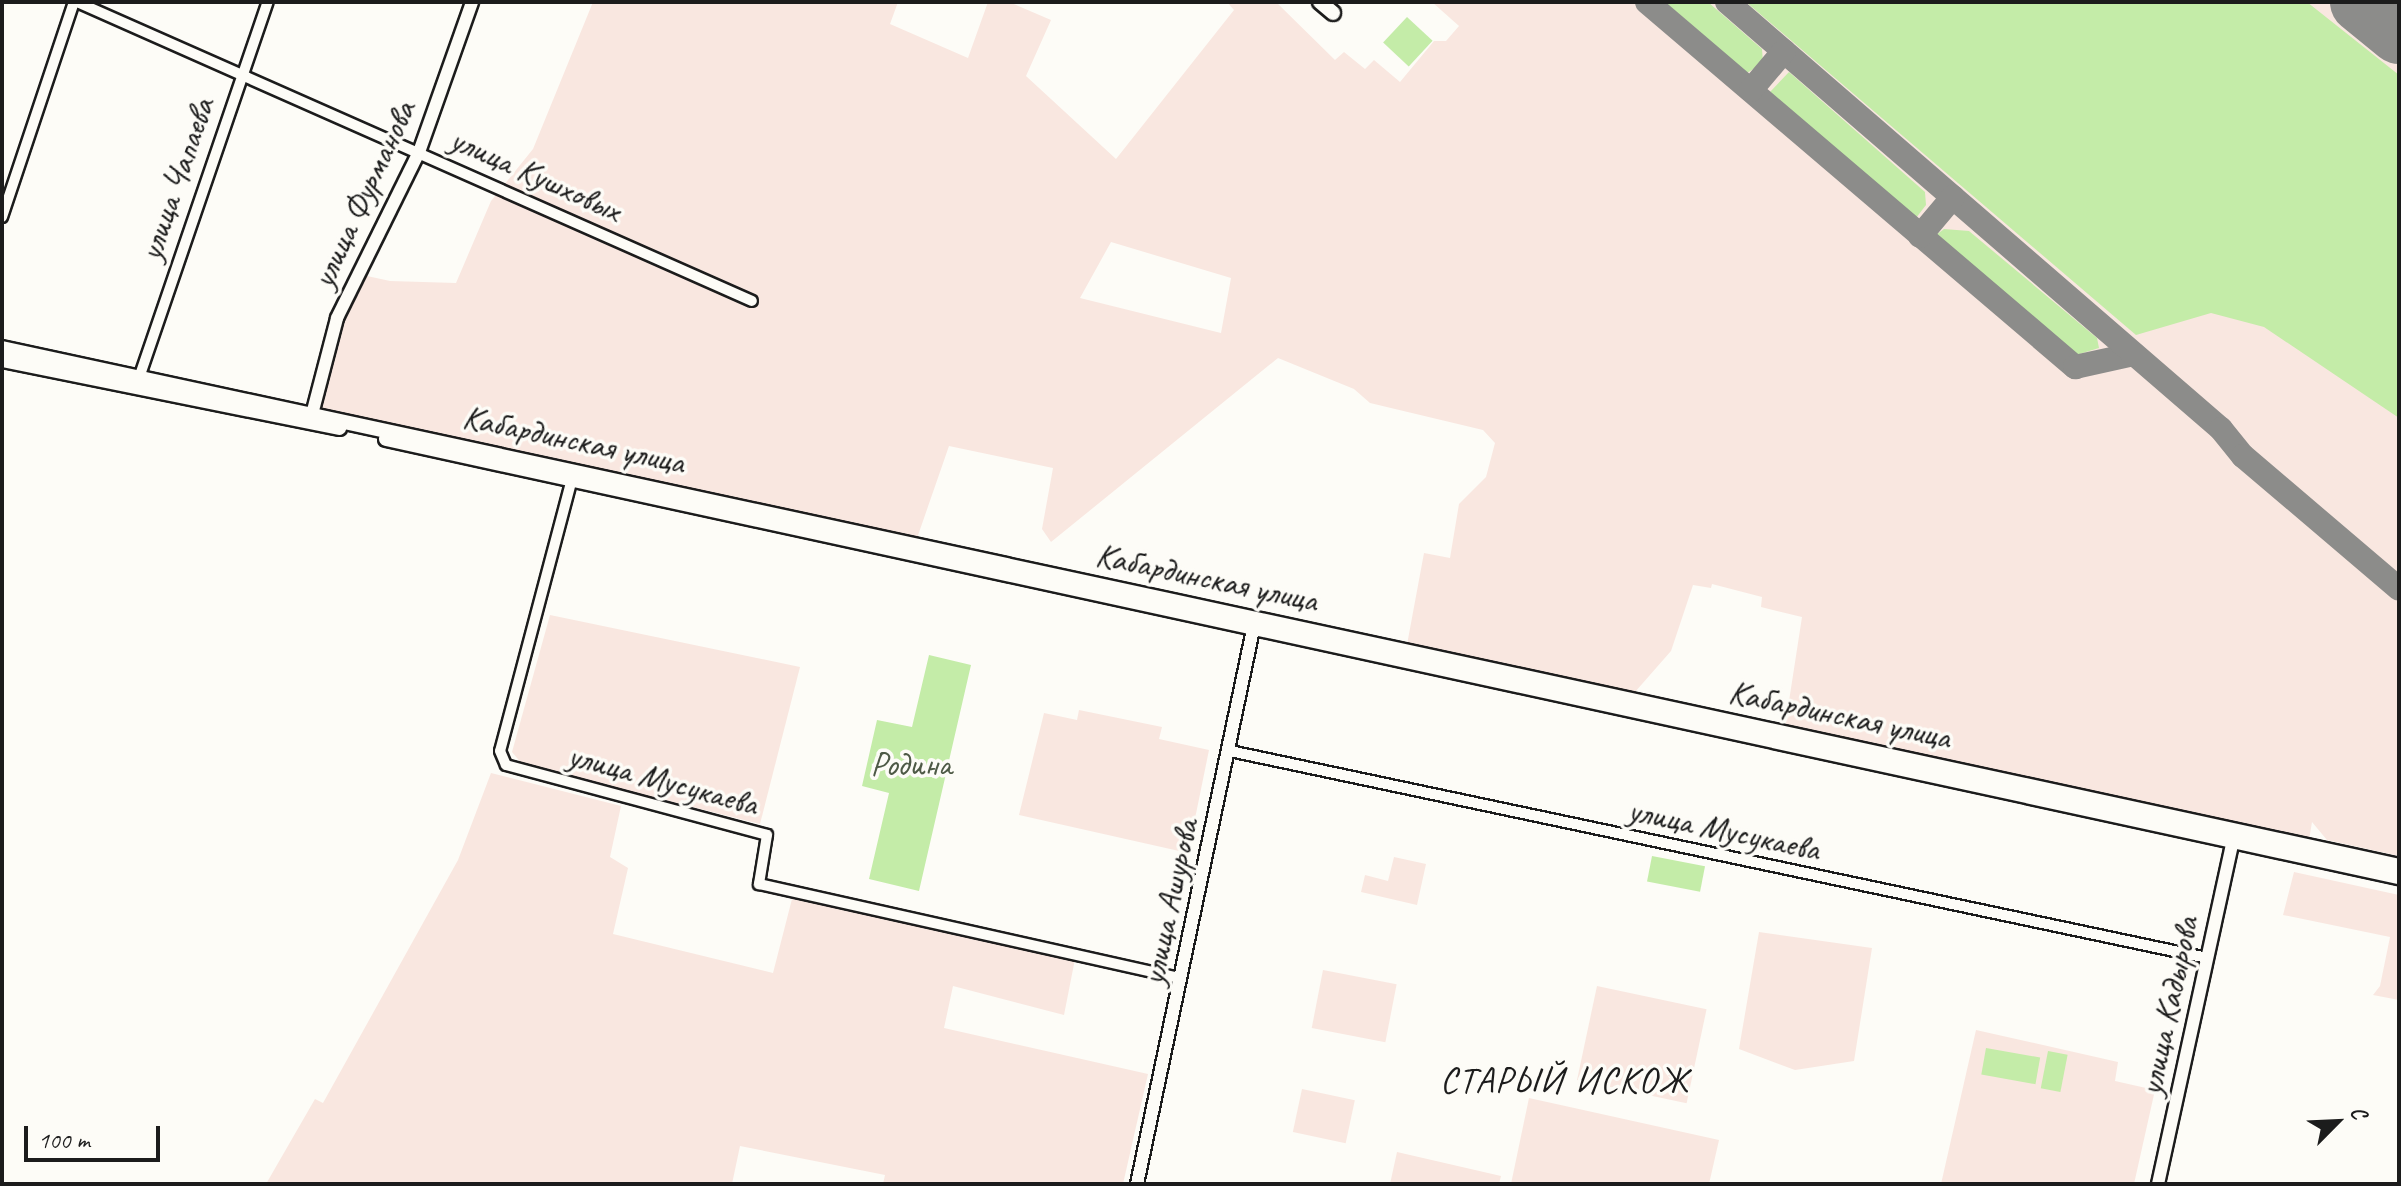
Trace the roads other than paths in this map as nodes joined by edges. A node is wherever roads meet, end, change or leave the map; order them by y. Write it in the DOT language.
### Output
graph roads {
  1 [pos="76,2"];
  2 [pos="268,2"];
  3 [pos="472,2"];
  4 [pos="1320,2"];
  5 [pos="1333,13"];
  6 [pos="242,75"];
  7 [pos="419,152"];
  8 [pos="2,217"];
  9 [pos="752,301"];
  10 [pos="2,348"];
  11 [pos="2,360"];
  12 [pos="140,375"];
  13 [pos="311,417"];
  14 [pos="573,474"];
  15 [pos="1254,625"];
  16 [pos="1230,751"];
  17 [pos="2234,835"];
  18 [pos="2399,866"];
  19 [pos="2399,877"];
  20 [pos="2207,958"];
  21 [pos="1181,978"];
  22 [pos="1137,1184"];
  23 [pos="2158,1184"];
  1 -- 6 [label="street, улица Кушховых"];
  1 -- 8 [label="street"];
  2 -- 6 [label="street, улица Чапаева"];
  3 -- 7 [label="street, улица Фурманова"];
  4 -- 5 [label="main road"];
  6 -- 7 [label="street, улица Кушховых"];
  6 -- 12 [label="street, улица Чапаева"];
  7 -- 9 [label="street, улица Кушховых"];
  7 -- 13 [label="street, улица Фурманова"];
  10 -- 12 [label="main road, Кабардинская улица"];
  11 -- 13 [label="main road, Кабардинская улица"];
  12 -- 13 [label="main road, Кабардинская улица"];
  13 -- 14 [label="main road, Кабардинская улица"];
  14 -- 15 [label="main road, Кабардинская улица"];
  14 -- 21 [label="street, улица Мусукаева"];
  15 -- 16 [label="street, улица Ашурова"];
  15 -- 17 [label="main road, Кабардинская улица"];
  16 -- 20 [label="street, улица Мусукаева"];
  16 -- 21 [label="street, улица Ашурова"];
  17 -- 18 [label="main road, Кабардинская улица"];
  17 -- 19 [label="main road, Кабардинская улица"];
  17 -- 20 [label="street, улица Кадырова"];
  20 -- 23 [label="street, улица Кадырова"];
  21 -- 22 [label="street, улица Ашурова"];
}
